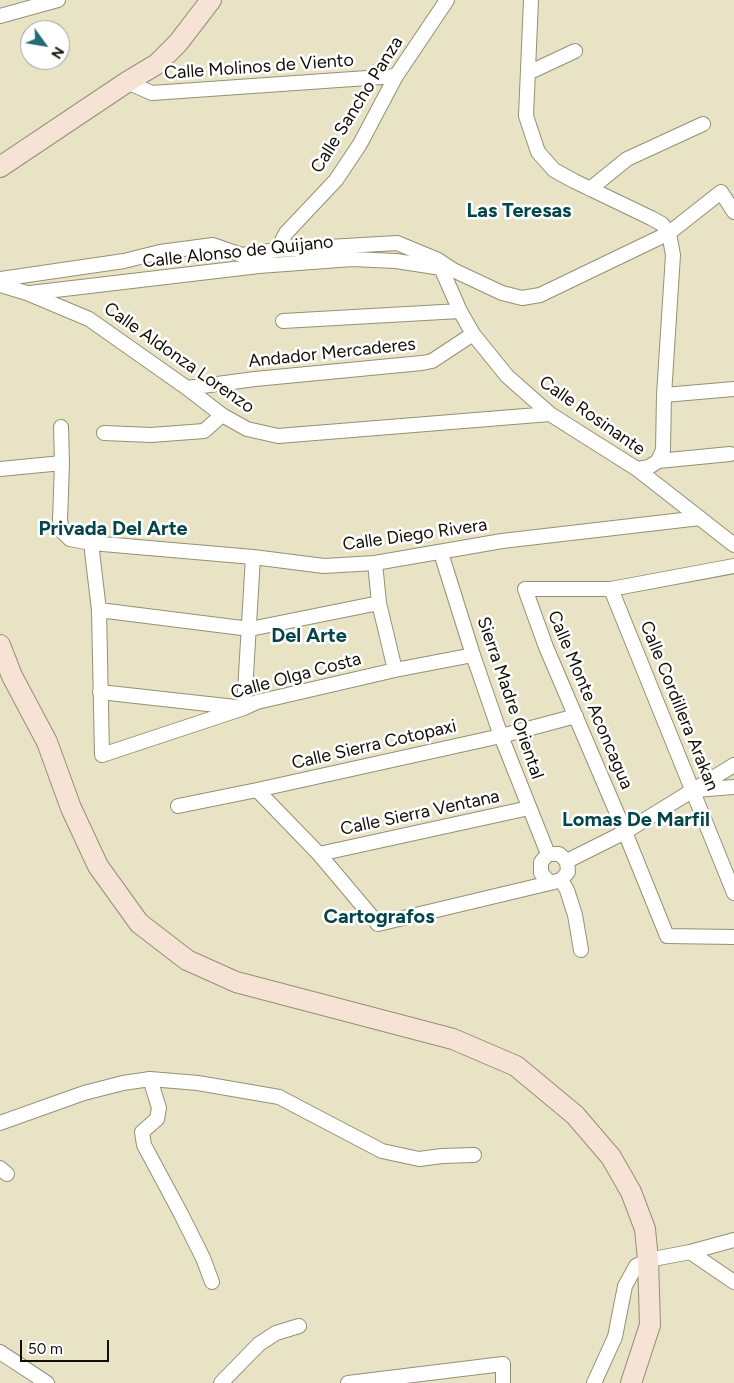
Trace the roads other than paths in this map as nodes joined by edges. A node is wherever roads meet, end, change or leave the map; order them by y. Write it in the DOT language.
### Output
graph roads {
  1 [pos="58,0"];
  2 [pos="211,0"];
  3 [pos="447,0"];
  4 [pos="531,0"];
  5 [pos="0,16"];
  6 [pos="574,50"];
  7 [pos="528,73"];
  8 [pos="396,76"];
  9 [pos="127,82"];
  10 [pos="703,124"];
  11 [pos="0,166"];
  12 [pos="590,189"];
  13 [pos="734,212"];
  14 [pos="669,233"];
  15 [pos="278,250"];
  16 [pos="258,260"];
  17 [pos="444,266"];
  18 [pos="0,279"];
  19 [pos="0,285"];
  20 [pos="26,294"];
  21 [pos="460,311"];
  22 [pos="283,321"];
  23 [pos="473,334"];
  24 [pos="187,388"];
  25 [pos="734,388"];
  26 [pos="664,395"];
  27 [pos="550,414"];
  28 [pos="222,416"];
  29 [pos="60,427"];
  30 [pos="104,433"];
  31 [pos="730,454"];
  32 [pos="658,461"];
  33 [pos="62,463"];
  34 [pos="0,469"];
  35 [pos="636,469"];
  36 [pos="700,518"];
  37 [pos="92,543"];
  38 [pos="734,545"];
  39 [pos="441,553"];
  40 [pos="253,557"];
  41 [pos="375,563"];
  42 [pos="734,566"];
  43 [pos="611,589"];
  44 [pos="379,603"];
  45 [pos="99,610"];
  46 [pos="250,629"];
  47 [pos="0,645"];
  48 [pos="473,656"];
  49 [pos="395,670"];
  50 [pos="100,692"];
  51 [pos="244,708"];
  52 [pos="576,716"];
  53 [pos="501,736"];
  54 [pos="734,765"];
  55 [pos="734,787"];
  56 [pos="257,790"];
  57 [pos="693,790"];
  58 [pos="178,806"];
  59 [pos="529,808"];
  60 [pos="625,832"];
  61 [pos="319,854"];
  62 [pos="548,854"];
  63 [pos="567,860"];
  64 [pos="555,882"];
  65 [pos="734,893"];
  66 [pos="734,937"];
  67 [pos="581,950"];
  68 [pos="150,1079"];
  69 [pos="0,1123"];
  70 [pos="474,1155"];
  71 [pos="734,1240"];
  72 [pos="690,1252"];
  73 [pos="648,1260"];
  74 [pos="212,1282"];
  75 [pos="734,1282"];
  76 [pos="298,1326"];
  77 [pos="0,1352"];
  78 [pos="47,1383"];
  79 [pos="221,1383"];
  80 [pos="348,1383"];
  81 [pos="503,1383"];
  82 [pos="594,1383"];
  83 [pos="630,1383"];
  1 -- 5 [label="street"];
  2 -- 9 [label="street"];
  3 -- 8 [label="street, Calle Sancho Panza"];
  4 -- 7 [label="street"];
  6 -- 7 [label="street"];
  7 -- 12 [label="street"];
  8 -- 9 [label="street, Calle Molinos de Viento"];
  8 -- 15 [label="street, Calle Sancho Panza"];
  9 -- 11 [label="street"];
  10 -- 12 [label="street"];
  12 -- 14 [label="street"];
  13 -- 14 [label="street, Calle Alonso de Quijano"];
  14 -- 17 [label="street, Calle Alonso de Quijano"];
  14 -- 26 [label="street"];
  15 -- 16 [label="street, Calle Alonso de Quijano"];
  15 -- 17 [label="street, Calle Alonso de Quijano"];
  16 -- 17 [label="street, Calle Alonso de Quijano"];
  16 -- 18 [label="street, Calle Alonso de Quijano"];
  16 -- 20 [label="street, Calle Alonso de Quijano"];
  17 -- 21 [label="street, Calle Rosinante"];
  19 -- 20 [label="street, Calle Aldonza Lorenzo"];
  20 -- 24 [label="street, Calle Aldonza Lorenzo"];
  21 -- 22 [label="street"];
  21 -- 23 [label="street, Calle Rosinante"];
  23 -- 24 [label="street, Andador Mercaderes"];
  23 -- 27 [label="street, Calle Rosinante"];
  24 -- 28 [label="street, Calle Aldonza Lorenzo"];
  25 -- 26 [label="street"];
  26 -- 32 [label="street"];
  27 -- 28 [label="street, Calle Aldonza Lorenzo"];
  27 -- 35 [label="street, Calle Rosinante"];
  28 -- 30 [label="street"];
  29 -- 33 [label="street, Calle Diego Rivera"];
  31 -- 32 [label="street"];
  32 -- 35 [label="street"];
  33 -- 34 [label="street"];
  33 -- 37 [label="street, Calle Diego Rivera"];
  35 -- 36 [label="street, Calle Rosinante"];
  36 -- 38 [label="street, Calle Rosinante"];
  36 -- 39 [label="street, Calle Diego Rivera"];
  37 -- 40 [label="street, Calle Diego Rivera"];
  37 -- 45 [label="street"];
  39 -- 41 [label="street, Calle Diego Rivera"];
  39 -- 48 [label="street, Sierra Madre Oriental"];
  40 -- 41 [label="street, Calle Diego Rivera"];
  40 -- 46 [label="street"];
  41 -- 44 [label="street"];
  42 -- 43 [label="street"];
  43 -- 52 [label="street, Calle Monte Aconcagua"];
  43 -- 57 [label="street, Calle Cordillera Arakan"];
  44 -- 46 [label="street"];
  44 -- 49 [label="street"];
  45 -- 46 [label="street"];
  45 -- 50 [label="street"];
  46 -- 51 [label="street"];
  47 -- 73 [label="street"];
  48 -- 49 [label="street, Calle Olga Costa"];
  48 -- 53 [label="street, Sierra Madre Oriental"];
  49 -- 51 [label="street, Calle Olga Costa"];
  50 -- 51 [label="street"];
  50 -- 51 [label="street, Calle Olga Costa"];
  52 -- 53 [label="street, Calle Sierra Cotopaxi"];
  52 -- 60 [label="street, Calle Monte Aconcagua"];
  53 -- 56 [label="street, Calle Sierra Cotopaxi"];
  53 -- 59 [label="street, Sierra Madre Oriental"];
  54 -- 57 [label="street"];
  55 -- 57 [label="street"];
  56 -- 58 [label="street, Calle Sierra Cotopaxi"];
  56 -- 61 [label="street"];
  57 -- 60 [label="street"];
  57 -- 65 [label="street, Calle Cordillera Arakan"];
  59 -- 61 [label="street, Calle Sierra Ventana"];
  59 -- 62 [label="street, Sierra Madre Oriental"];
  60 -- 63 [label="street"];
  60 -- 66 [label="street, Calle Monte Aconcagua"];
  61 -- 64 [label="street"];
  62 -- 63 [label="street"];
  62 -- 64 [label="street"];
  63 -- 64 [label="street"];
  64 -- 67 [label="street"];
  68 -- 69 [label="street"];
  68 -- 70 [label="street"];
  68 -- 74 [label="street"];
  71 -- 72 [label="street"];
  72 -- 73 [label="street"];
  72 -- 75 [label="street"];
  73 -- 82 [label="street"];
  73 -- 83 [label="street"];
  76 -- 79 [label="street"];
  77 -- 78 [label="street"];
  80 -- 81 [label="street"];
}
